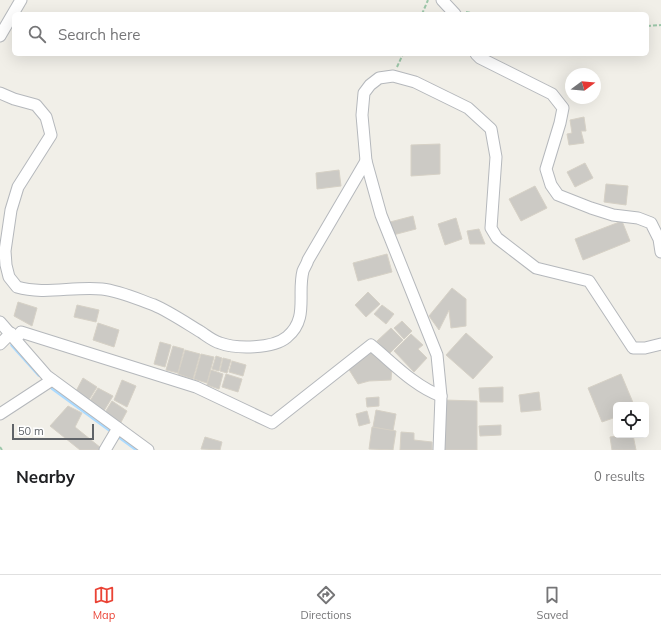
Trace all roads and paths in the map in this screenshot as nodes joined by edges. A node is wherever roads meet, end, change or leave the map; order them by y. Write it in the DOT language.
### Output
graph roads {
  1 [pos="21,0"];
  2 [pos="428,0"];
  3 [pos="442,0"];
  4 [pos="14,12"];
  5 [pos="423,12"];
  6 [pos="459,12"];
  7 [pos="12,15"];
  8 [pos="661,25"];
  9 [pos="649,26"];
  10 [pos="0,36"];
  11 [pos="402,56"];
  12 [pos="478,56"];
  13 [pos="393,76"];
  14 [pos="0,93"];
  15 [pos="366,161"];
  16 [pos="661,252"];
  17 [pos="0,322"];
  18 [pos="13,336"];
  19 [pos="0,344"];
  20 [pos="661,344"];
  21 [pos="52,380"];
  22 [pos="441,396"];
  23 [pos="0,414"];
  24 [pos="118,429"];
  25 [pos="0,447"];
  26 [pos="2,450"];
  27 [pos="105,450"];
  28 [pos="148,450"];
  29 [pos="439,450"];
  1 -- 4 [label="street"];
  2 -- 5 [label="path"];
  3 -- 6 [label="street"];
  7 -- 10 [label="street"];
  8 -- 9 [label="path"];
  11 -- 13 [label="path"];
  12 -- 16 [label="street"];
  13 -- 15 [label="street"];
  13 -- 20 [label="street"];
  14 -- 15 [label="street"];
  15 -- 22 [label="street"];
  17 -- 18 [label="street"];
  18 -- 19 [label="street"];
  18 -- 21 [label="street"];
  18 -- 22 [label="street"];
  21 -- 23 [label="street"];
  21 -- 24 [label="street"];
  22 -- 29 [label="street"];
  24 -- 27 [label="street"];
  24 -- 28 [label="street"];
  25 -- 26 [label="path"];
}
